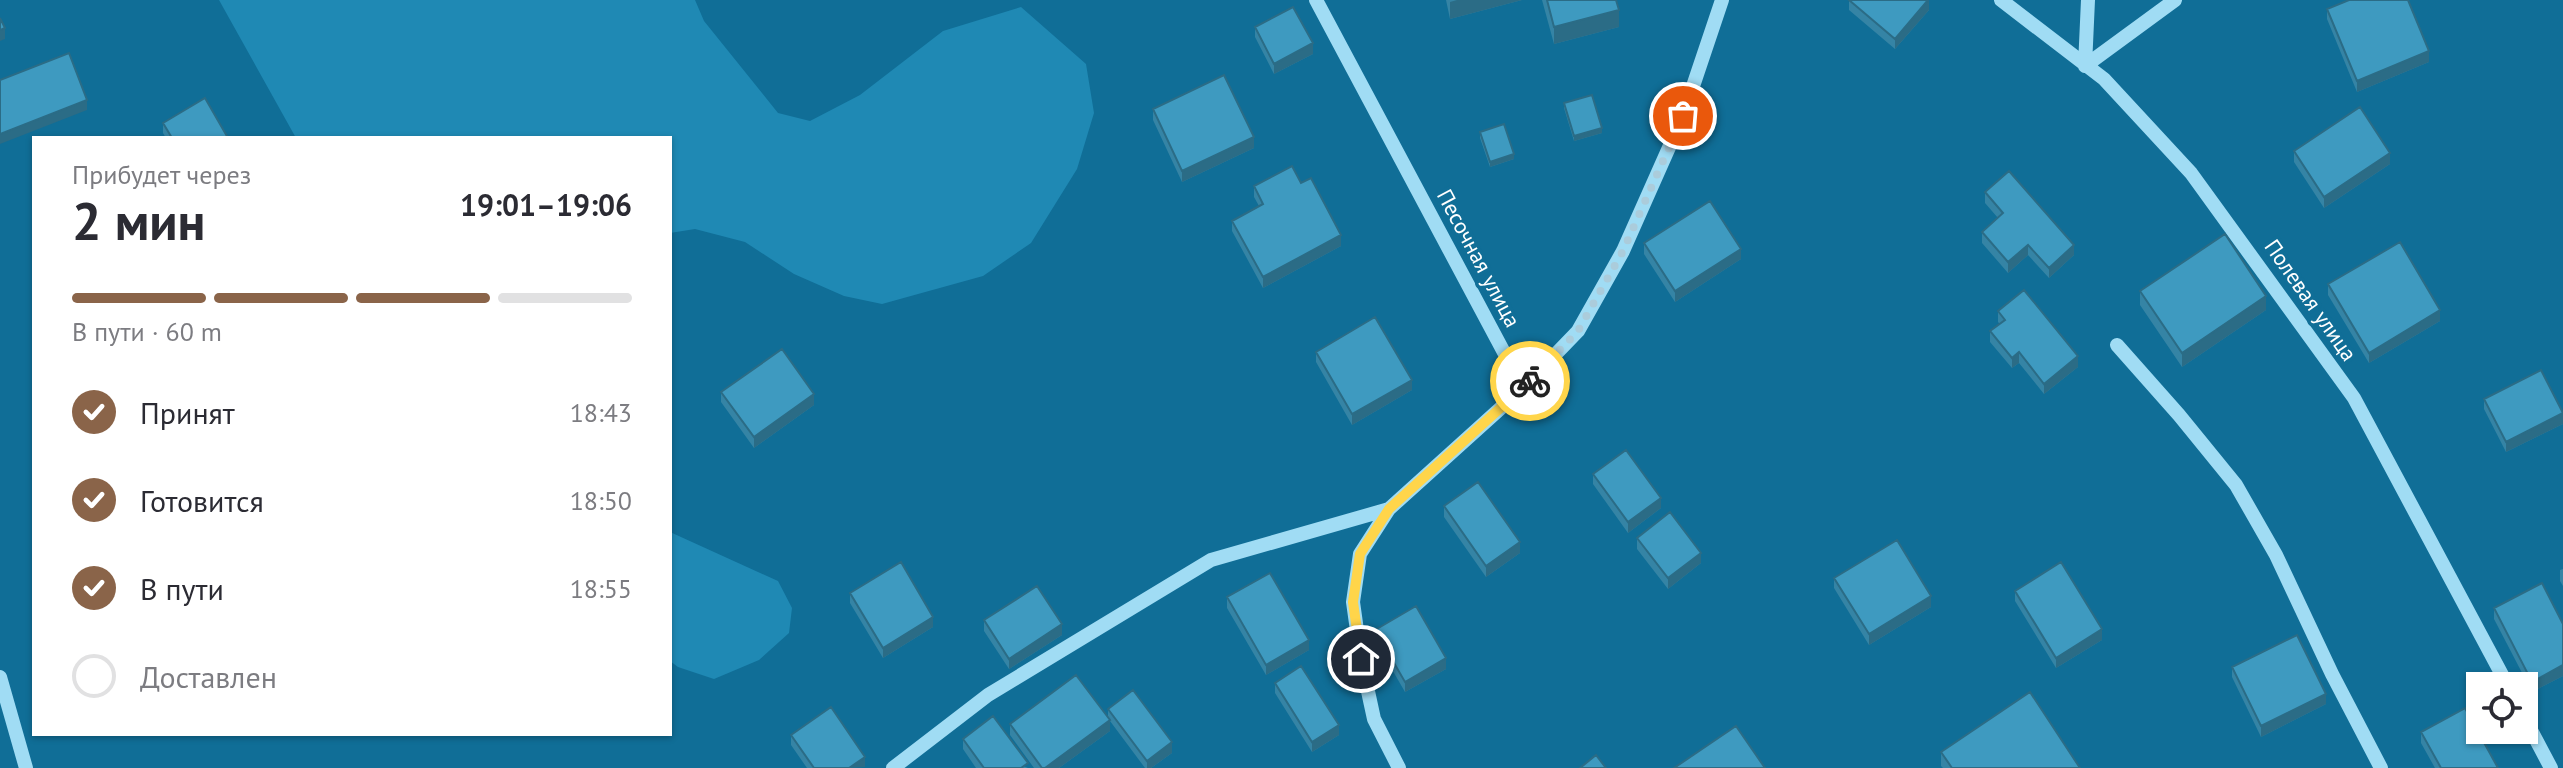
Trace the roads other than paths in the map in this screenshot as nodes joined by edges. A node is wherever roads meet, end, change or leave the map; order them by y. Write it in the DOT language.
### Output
graph roads {
  1 [pos="1316,0"];
  2 [pos="1722,0"];
  3 [pos="2001,0"];
  4 [pos="2088,0"];
  5 [pos="2175,0"];
  6 [pos="2085,66"];
  7 [pos="2117,345"];
  8 [pos="1523,388"];
  9 [pos="1389,509"];
  10 [pos="2501,672"];
  11 [pos="0,677"];
  12 [pos="2538,743"];
  13 [pos="26,768"];
  14 [pos="893,768"];
  15 [pos="1399,768"];
  16 [pos="2381,768"];
  17 [pos="2551,768"];
  1 -- 8 [label="street, Песочная улица"];
  2 -- 8 [label="street"];
  3 -- 6 [label="street, Полевая улица"];
  4 -- 6 [label="street"];
  5 -- 6 [label="street"];
  6 -- 10 [label="street, Полевая улица"];
  7 -- 16 [label="street"];
  8 -- 9 [label="street"];
  9 -- 14 [label="street"];
  9 -- 15 [label="street"];
  11 -- 13 [label="street"];
  12 -- 17 [label="street"];
}
